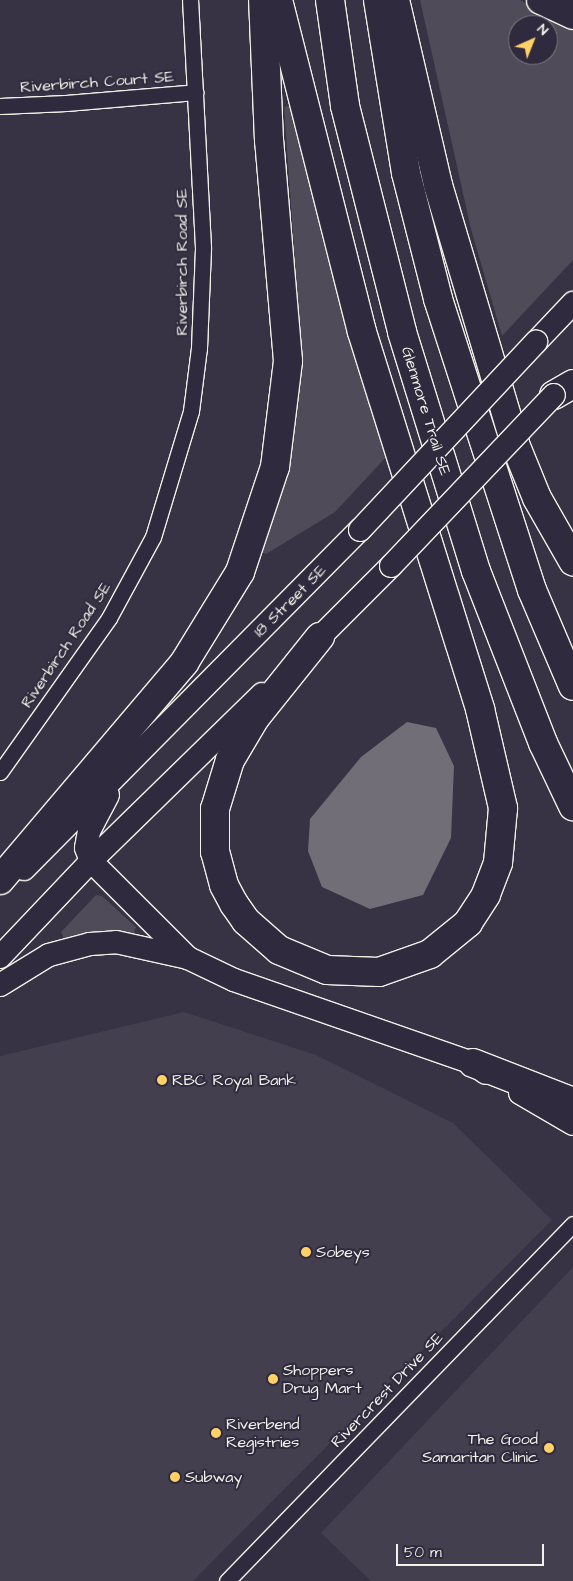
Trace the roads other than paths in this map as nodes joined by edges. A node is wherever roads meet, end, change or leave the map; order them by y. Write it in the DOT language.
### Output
graph roads {
  1 [pos="190,0"];
  2 [pos="263,0"];
  3 [pos="278,0"];
  4 [pos="330,0"];
  5 [pos="378,0"];
  6 [pos="395,0"];
  7 [pos="541,0"];
  8 [pos="573,15"];
  9 [pos="196,92"];
  10 [pos="0,106"];
  11 [pos="573,304"];
  12 [pos="573,375"];
  13 [pos="564,390"];
  14 [pos="573,561"];
  15 [pos="320,637"];
  16 [pos="573,686"];
  17 [pos="0,772"];
  18 [pos="118,776"];
  19 [pos="573,806"];
  20 [pos="91,861"];
  21 [pos="0,880"];
  22 [pos="0,893"];
  23 [pos="0,957"];
  24 [pos="188,958"];
  25 [pos="0,985"];
  26 [pos="473,1064"];
  27 [pos="573,1102"];
  28 [pos="573,1124"];
  29 [pos="573,1224"];
  30 [pos="227,1581"];
  1 -- 9 [label="street, Riverbirch Road SE"];
  2 -- 21 [label="highway"];
  3 -- 15 [label="highway"];
  4 -- 19 [label="highway, Glenmore Trail SE"];
  5 -- 16 [label="highway"];
  6 -- 14 [label="highway"];
  7 -- 8 [label="highway"];
  9 -- 10 [label="street, Riverbirch Court SE"];
  9 -- 17 [label="street, Riverbirch Road SE"];
  11 -- 18 [label="main road, 18 Street SE, bridge"];
  12 -- 13 [label="main road"];
  13 -- 15 [label="main road, bridge"];
  15 -- 20 [label="main road"];
  18 -- 20 [label="main road"];
  18 -- 22 [label="main road, 18 Street SE"];
  20 -- 23 [label="main road"];
  20 -- 24 [label="main road"];
  24 -- 25 [label="main road"];
  24 -- 26 [label="main road"];
  26 -- 27 [label="highway"];
  26 -- 28 [label="main road"];
  29 -- 30 [label="street, Rivercrest Drive SE"];
}
